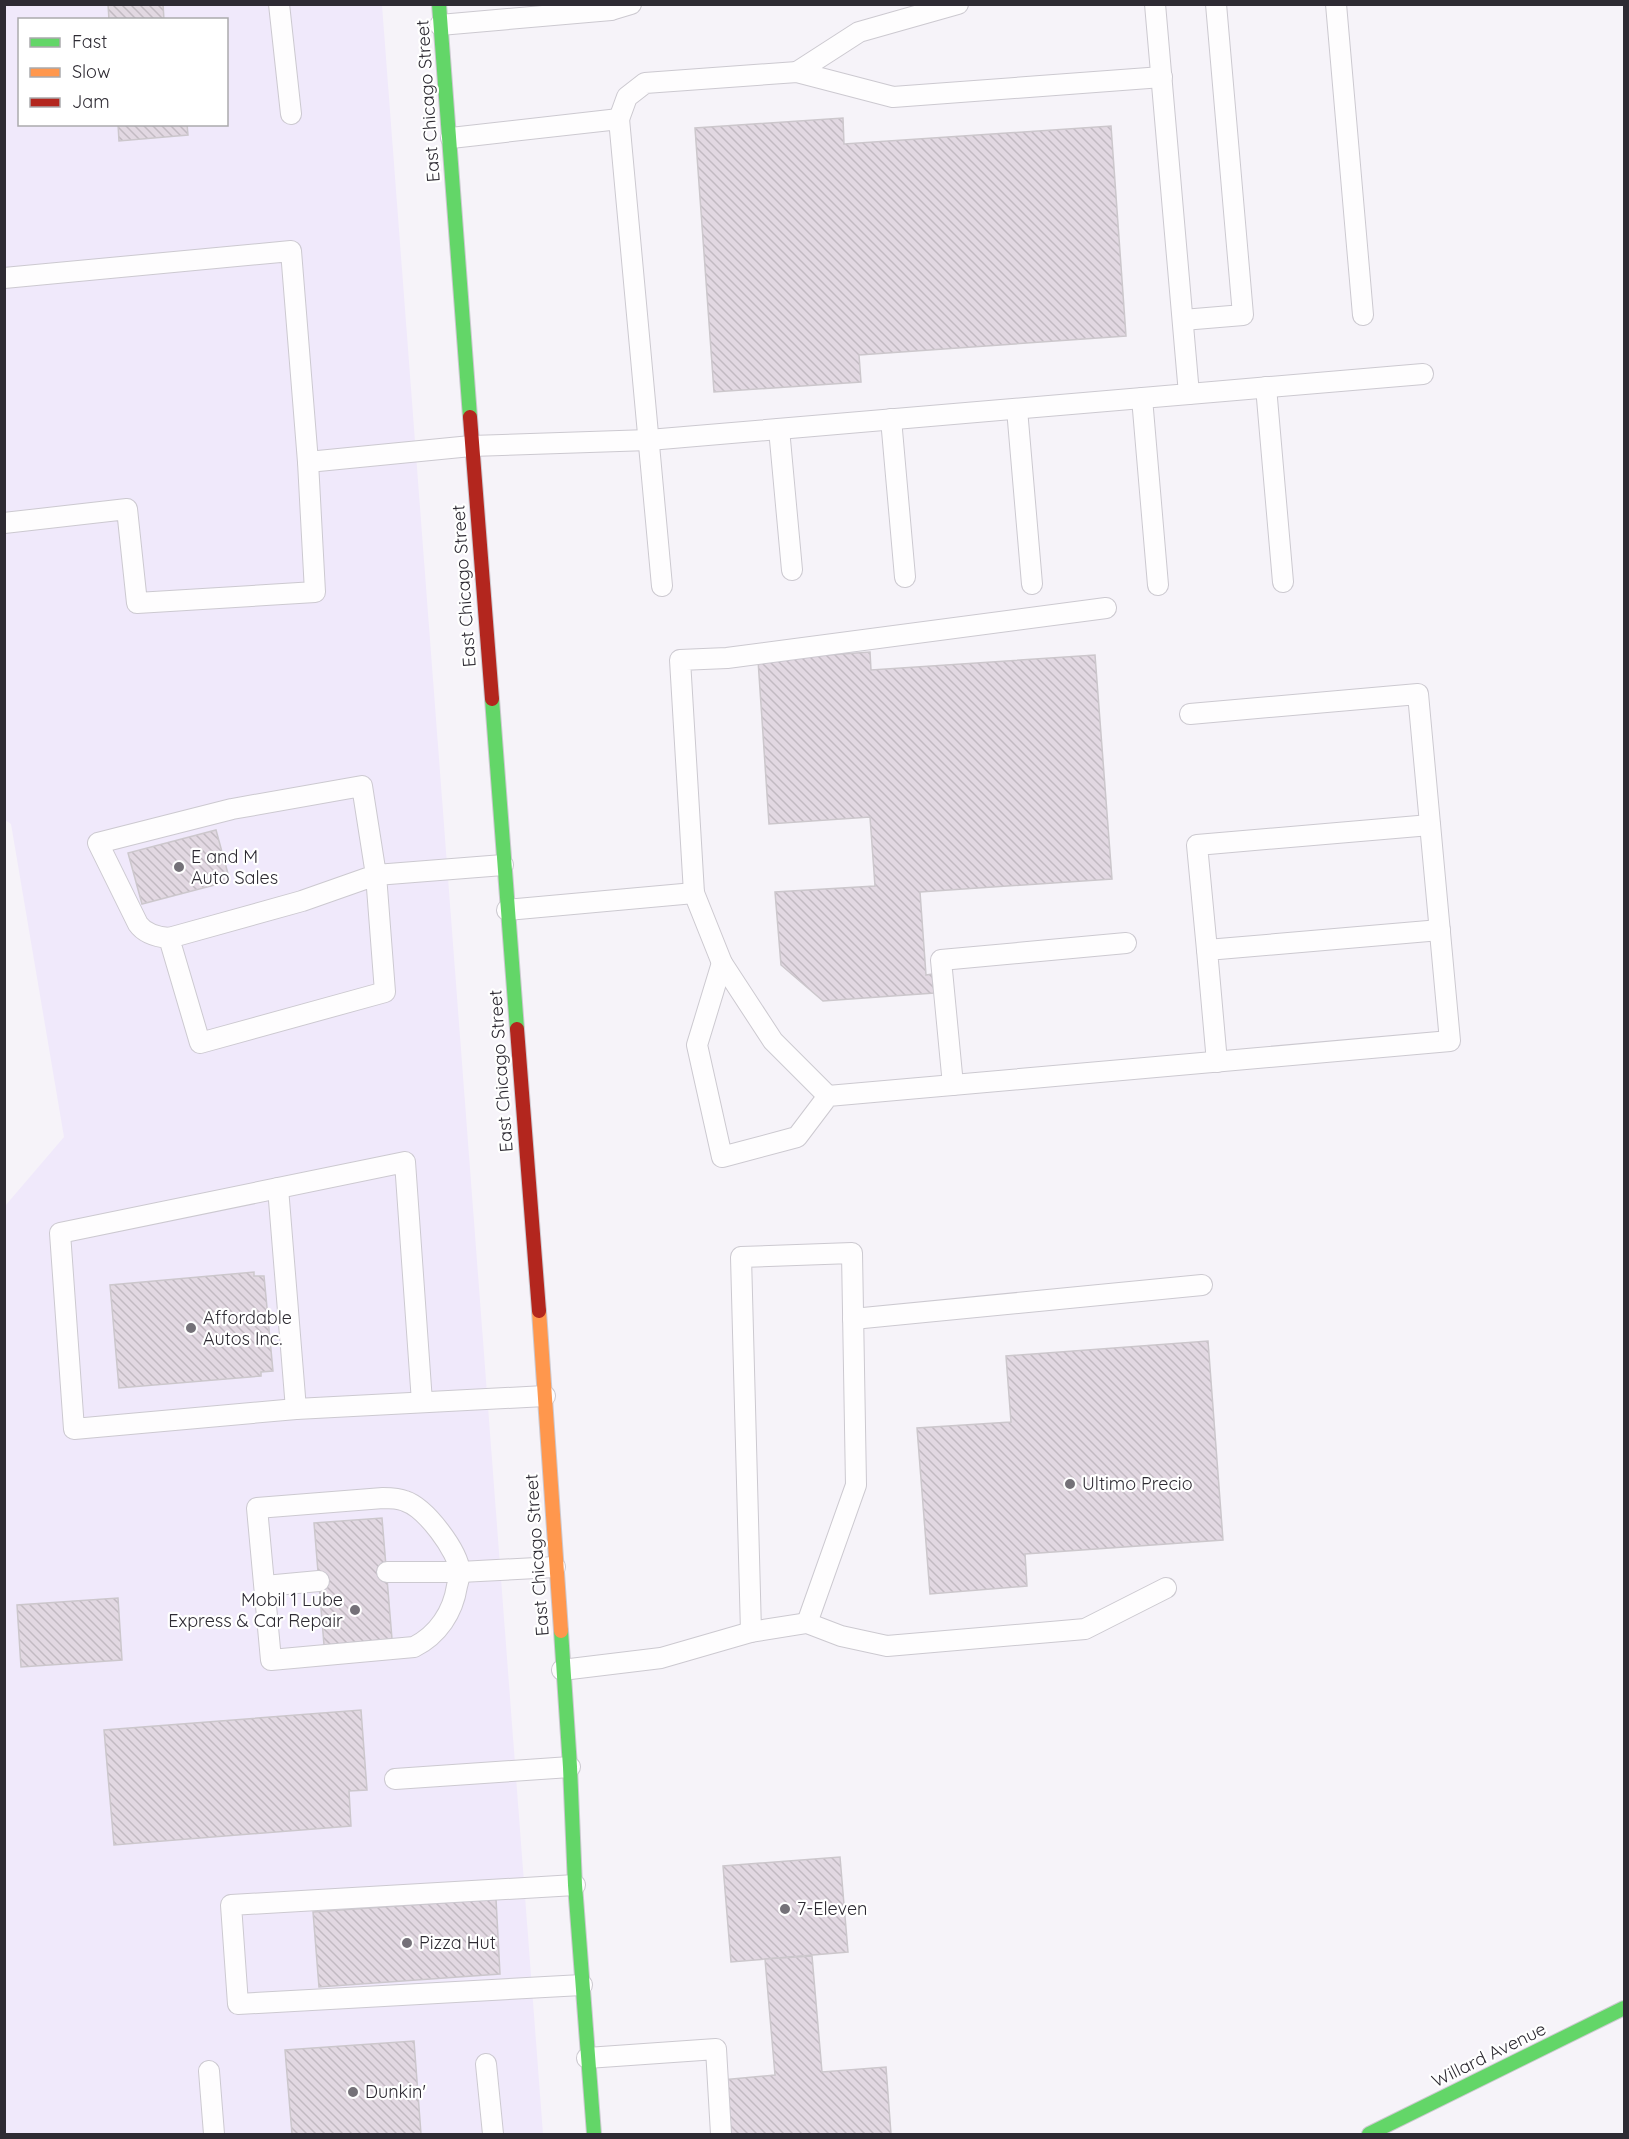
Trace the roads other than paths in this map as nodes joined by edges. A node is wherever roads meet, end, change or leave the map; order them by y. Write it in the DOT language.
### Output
graph roads {
  1 [pos="279,4"];
  2 [pos="439,4"];
  3 [pos="631,4"];
  4 [pos="958,4"];
  5 [pos="1155,4"];
  6 [pos="1216,4"];
  7 [pos="1336,4"];
  8 [pos="611,8"];
  9 [pos="440,25"];
  10 [pos="797,72"];
  11 [pos="1162,77"];
  12 [pos="291,114"];
  13 [pos="619,119"];
  14 [pos="450,138"];
  15 [pos="4,278"];
  16 [pos="1363,315"];
  17 [pos="1183,320"];
  18 [pos="1423,374"];
  19 [pos="1266,387"];
  20 [pos="1189,394"];
  21 [pos="1142,398"];
  22 [pos="1017,409"];
  23 [pos="891,419"];
  24 [pos="779,429"];
  25 [pos="649,440"];
  26 [pos="471,446"];
  27 [pos="308,462"];
  28 [pos="4,523"];
  29 [pos="792,570"];
  30 [pos="905,577"];
  31 [pos="1283,582"];
  32 [pos="1032,584"];
  33 [pos="1158,585"];
  34 [pos="662,586"];
  35 [pos="1106,608"];
  36 [pos="1190,714"];
  37 [pos="1430,825"];
  38 [pos="503,865"];
  39 [pos="376,875"];
  40 [pos="694,893"];
  41 [pos="507,910"];
  42 [pos="1440,930"];
  43 [pos="169,938"];
  44 [pos="1126,943"];
  45 [pos="1207,951"];
  46 [pos="722,963"];
  47 [pos="1217,1062"];
  48 [pos="953,1085"];
  49 [pos="828,1096"];
  50 [pos="278,1188"];
  51 [pos="1202,1285"];
  52 [pos="853,1319"];
  53 [pos="545,1396"];
  54 [pos="422,1402"];
  55 [pos="296,1409"];
  56 [pos="555,1567"];
  57 [pos="387,1572"];
  58 [pos="460,1572"];
  59 [pos="319,1581"];
  60 [pos="265,1586"];
  61 [pos="1166,1588"];
  62 [pos="807,1623"];
  63 [pos="751,1632"];
  64 [pos="562,1670"];
  65 [pos="570,1767"];
  66 [pos="395,1779"];
  67 [pos="575,1885"];
  68 [pos="582,1985"];
  69 [pos="1624,2008"];
  70 [pos="587,2058"];
  71 [pos="486,2064"];
  72 [pos="209,2072"];
  73 [pos="214,2134"];
  74 [pos="493,2134"];
  75 [pos="594,2134"];
  76 [pos="722,2134"];
  77 [pos="1369,2134"];
  1 -- 12 [label="lane"];
  2 -- 9 [label="main road, East Chicago Street"];
  3 -- 8 [label="lane"];
  4 -- 10 [label="lane"];
  5 -- 11 [label="lane"];
  6 -- 17 [label="lane"];
  7 -- 16 [label="lane"];
  8 -- 9 [label="lane"];
  9 -- 14 [label="main road, East Chicago Street"];
  10 -- 11 [label="lane"];
  10 -- 13 [label="lane"];
  11 -- 17 [label="lane"];
  13 -- 14 [label="lane"];
  13 -- 25 [label="lane"];
  14 -- 26 [label="main road, East Chicago Street"];
  15 -- 27 [label="lane"];
  17 -- 20 [label="lane"];
  18 -- 19 [label="lane"];
  19 -- 20 [label="lane"];
  19 -- 31 [label="lane"];
  20 -- 21 [label="lane"];
  21 -- 22 [label="lane"];
  21 -- 33 [label="lane"];
  22 -- 23 [label="lane"];
  22 -- 32 [label="lane"];
  23 -- 24 [label="lane"];
  23 -- 30 [label="lane"];
  24 -- 25 [label="lane"];
  24 -- 29 [label="lane"];
  25 -- 26 [label="lane"];
  25 -- 34 [label="lane"];
  26 -- 27 [label="lane"];
  26 -- 38 [label="main road, East Chicago Street"];
  27 -- 28 [label="lane"];
  35 -- 40 [label="lane"];
  36 -- 37 [label="lane"];
  37 -- 42 [label="lane"];
  37 -- 45 [label="lane"];
  38 -- 39 [label="lane"];
  38 -- 41 [label="main road, East Chicago Street"];
  39 -- 43 [label="lane"];
  39 -- 43 [label="lane"];
  39 -- 43 [label="lane"];
  40 -- 41 [label="lane"];
  40 -- 46 [label="lane"];
  41 -- 53 [label="main road, East Chicago Street"];
  42 -- 45 [label="lane"];
  42 -- 47 [label="lane"];
  44 -- 48 [label="lane"];
  45 -- 47 [label="lane"];
  46 -- 49 [label="lane"];
  46 -- 49 [label="lane"];
  47 -- 48 [label="lane"];
  48 -- 49 [label="lane"];
  50 -- 54 [label="lane"];
  50 -- 55 [label="lane"];
  50 -- 55 [label="lane"];
  51 -- 52 [label="lane"];
  52 -- 62 [label="lane"];
  52 -- 63 [label="lane"];
  53 -- 54 [label="lane"];
  53 -- 56 [label="main road, East Chicago Street"];
  54 -- 55 [label="lane"];
  56 -- 58 [label="lane"];
  56 -- 64 [label="main road, East Chicago Street"];
  57 -- 58 [label="lane"];
  58 -- 60 [label="lane"];
  58 -- 60 [label="lane"];
  59 -- 60 [label="lane"];
  61 -- 62 [label="lane"];
  62 -- 63 [label="lane"];
  63 -- 64 [label="lane"];
  64 -- 65 [label="main road, East Chicago Street"];
  65 -- 66 [label="lane"];
  65 -- 67 [label="main road, East Chicago Street"];
  67 -- 68 [label="main road, East Chicago Street"];
  67 -- 68 [label="lane"];
  68 -- 70 [label="main road, East Chicago Street"];
  69 -- 77 [label="main road, Willard Avenue"];
  70 -- 75 [label="main road, East Chicago Street"];
  70 -- 76 [label="lane"];
  71 -- 74 [label="lane"];
  72 -- 73 [label="lane"];
}
